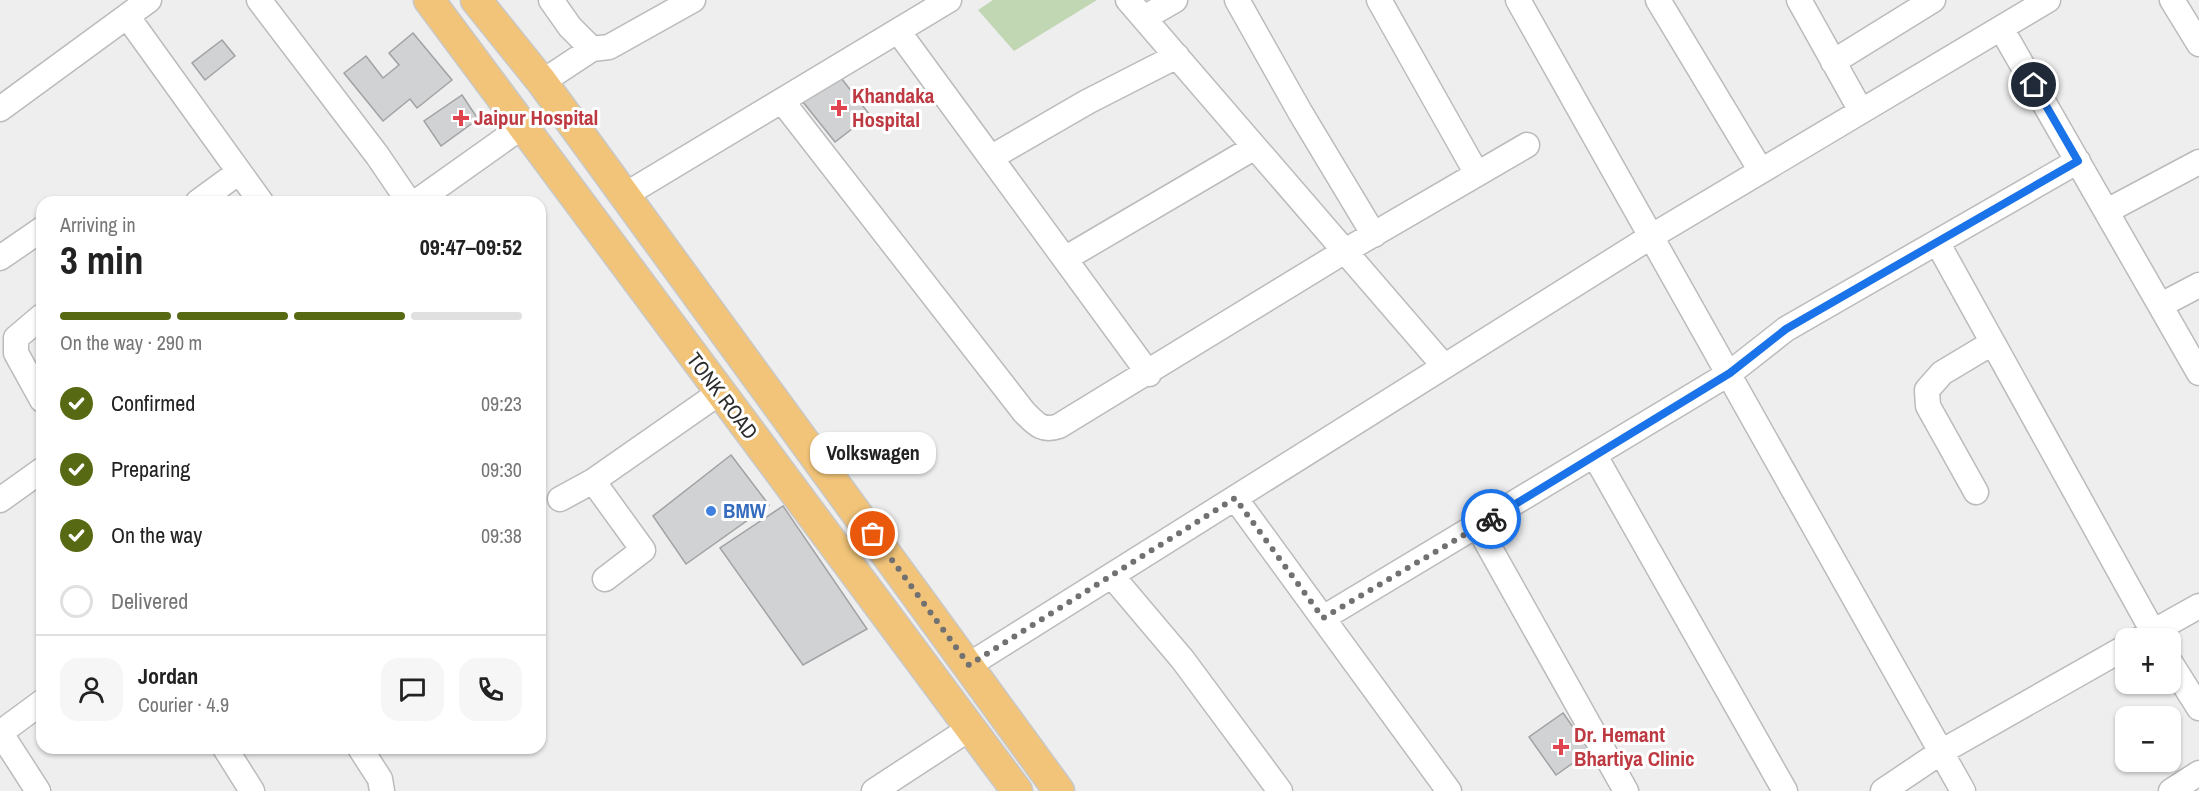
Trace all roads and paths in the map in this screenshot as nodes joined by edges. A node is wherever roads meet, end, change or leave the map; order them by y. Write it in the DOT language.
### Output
graph roads {
  1 [pos="149,0"];
  2 [pos="259,0"];
  3 [pos="429,0"];
  4 [pos="476,0"];
  5 [pos="550,0"];
  6 [pos="693,0"];
  7 [pos="949,0"];
  8 [pos="1128,0"];
  9 [pos="1175,0"];
  10 [pos="1237,0"];
  11 [pos="1379,0"];
  12 [pos="1518,0"];
  13 [pos="1658,0"];
  14 [pos="1799,0"];
  15 [pos="1933,0"];
  16 [pos="2048,0"];
  17 [pos="2172,0"];
  18 [pos="127,16"];
  19 [pos="1144,18"];
  20 [pos="2001,28"];
  21 [pos="898,31"];
  22 [pos="2199,44"];
  23 [pos="592,49"];
  24 [pos="1177,56"];
  25 [pos="1833,62"];
  26 [pos="542,82"];
  27 [pos="782,101"];
  28 [pos="0,109"];
  29 [pos="1861,111"];
  30 [pos="523,126"];
  31 [pos="1527,145"];
  32 [pos="1255,147"];
  33 [pos="992,157"];
  34 [pos="2078,161"];
  35 [pos="2199,162"];
  36 [pos="1761,171"];
  37 [pos="239,172"];
  38 [pos="1477,174"];
  39 [pos="625,195"];
  40 [pos="206,196"];
  41 [pos="257,196"];
  42 [pos="405,196"];
  43 [pos="424,196"];
  44 [pos="2107,211"];
  45 [pos="36,233"];
  46 [pos="1374,235"];
  47 [pos="1652,236"];
  48 [pos="1937,242"];
  49 [pos="1345,251"];
  50 [pos="0,258"];
  51 [pos="1066,258"];
  52 [pos="2199,285"];
  53 [pos="2161,305"];
  54 [pos="36,321"];
  55 [pos="1992,343"];
  56 [pos="1444,366"];
  57 [pos="1730,373"];
  58 [pos="2199,373"];
  59 [pos="1149,374"];
  60 [pos="36,389"];
  61 [pos="719,393"];
  62 [pos="1595,456"];
  63 [pos="36,474"];
  64 [pos="593,481"];
  65 [pos="1977,492"];
  66 [pos="1235,498"];
  67 [pos="560,499"];
  68 [pos="0,500"];
  69 [pos="1478,527"];
  70 [pos="1112,576"];
  71 [pos="605,579"];
  72 [pos="2199,606"];
  73 [pos="1323,618"];
  74 [pos="2145,628"];
  75 [pos="2164,628"];
  76 [pos="2115,653"];
  77 [pos="969,665"];
  78 [pos="2181,679"];
  79 [pos="36,706"];
  80 [pos="2199,708"];
  81 [pos="969,729"];
  82 [pos="0,732"];
  83 [pos="1941,752"];
  84 [pos="229,754"];
  85 [pos="364,754"];
  86 [pos="2199,773"];
  87 [pos="1619,788"];
  88 [pos="38,791"];
  89 [pos="252,791"];
  90 [pos="382,791"];
  91 [pos="874,791"];
  92 [pos="1017,791"];
  93 [pos="1059,791"];
  94 [pos="1280,791"];
  95 [pos="1449,791"];
  96 [pos="1785,791"];
  97 [pos="1883,791"];
  98 [pos="1963,791"];
  99 [pos="2170,791"];
  1 -- 18 [label="street"];
  2 -- 42 [label="street"];
  3 -- 30 [label="main road, TONK ROAD"];
  4 -- 26 [label="main road, TONK ROAD"];
  5 -- 23 [label="street"];
  6 -- 23 [label="street"];
  7 -- 21 [label="street"];
  8 -- 19 [label="street"];
  9 -- 19 [label="street"];
  10 -- 46 [label="street"];
  11 -- 38 [label="street"];
  12 -- 47 [label="street"];
  13 -- 36 [label="street"];
  14 -- 25 [label="street"];
  15 -- 25 [label="street"];
  16 -- 20 [label="street"];
  17 -- 22 [label="street"];
  18 -- 28 [label="street"];
  18 -- 37 [label="street"];
  19 -- 24 [label="street"];
  20 -- 29 [label="street"];
  20 -- 34 [label="street"];
  21 -- 27 [label="street"];
  21 -- 33 [label="street"];
  23 -- 26 [label="street"];
  24 -- 32 [label="street"];
  24 -- 33 [label="street"];
  25 -- 29 [label="street"];
  26 -- 39 [label="main road, TONK ROAD"];
  27 -- 39 [label="street"];
  27 -- 59 [label="street"];
  29 -- 36 [label="street"];
  30 -- 43 [label="street"];
  30 -- 61 [label="main road, TONK ROAD"];
  31 -- 38 [label="street"];
  32 -- 49 [label="street"];
  32 -- 51 [label="street"];
  33 -- 51 [label="street"];
  34 -- 44 [label="street"];
  34 -- 48 [label="street"];
  35 -- 44 [label="street"];
  36 -- 47 [label="street"];
  37 -- 40 [label="street"];
  37 -- 41 [label="street"];
  38 -- 46 [label="street"];
  39 -- 77 [label="main road, TONK ROAD"];
  44 -- 53 [label="street"];
  45 -- 50 [label="street"];
  46 -- 49 [label="street"];
  47 -- 56 [label="street"];
  47 -- 57 [label="street"];
  48 -- 55 [label="street"];
  48 -- 57 [label="street"];
  49 -- 56 [label="street"];
  49 -- 59 [label="street"];
  51 -- 59 [label="street"];
  52 -- 53 [label="street"];
  53 -- 58 [label="street"];
  54 -- 60 [label="street"];
  55 -- 65 [label="street"];
  55 -- 74 [label="street"];
  56 -- 66 [label="street"];
  57 -- 62 [label="street"];
  57 -- 83 [label="street"];
  61 -- 64 [label="street"];
  61 -- 81 [label="main road, TONK ROAD"];
  62 -- 69 [label="street"];
  62 -- 96 [label="street"];
  63 -- 68 [label="street"];
  64 -- 67 [label="street"];
  64 -- 71 [label="street"];
  66 -- 70 [label="street"];
  66 -- 73 [label="street"];
  69 -- 73 [label="street"];
  69 -- 87 [label="street"];
  70 -- 77 [label="street"];
  70 -- 94 [label="street"];
  72 -- 75 [label="street"];
  73 -- 95 [label="street"];
  76 -- 83 [label="street"];
  77 -- 93 [label="main road, TONK ROAD"];
  78 -- 80 [label="street"];
  79 -- 82 [label="street"];
  81 -- 91 [label="street"];
  81 -- 92 [label="main road, TONK ROAD"];
  82 -- 88 [label="street"];
  83 -- 97 [label="street"];
  83 -- 98 [label="street"];
  84 -- 89 [label="street"];
  85 -- 90 [label="street"];
  86 -- 99 [label="street"];
}
